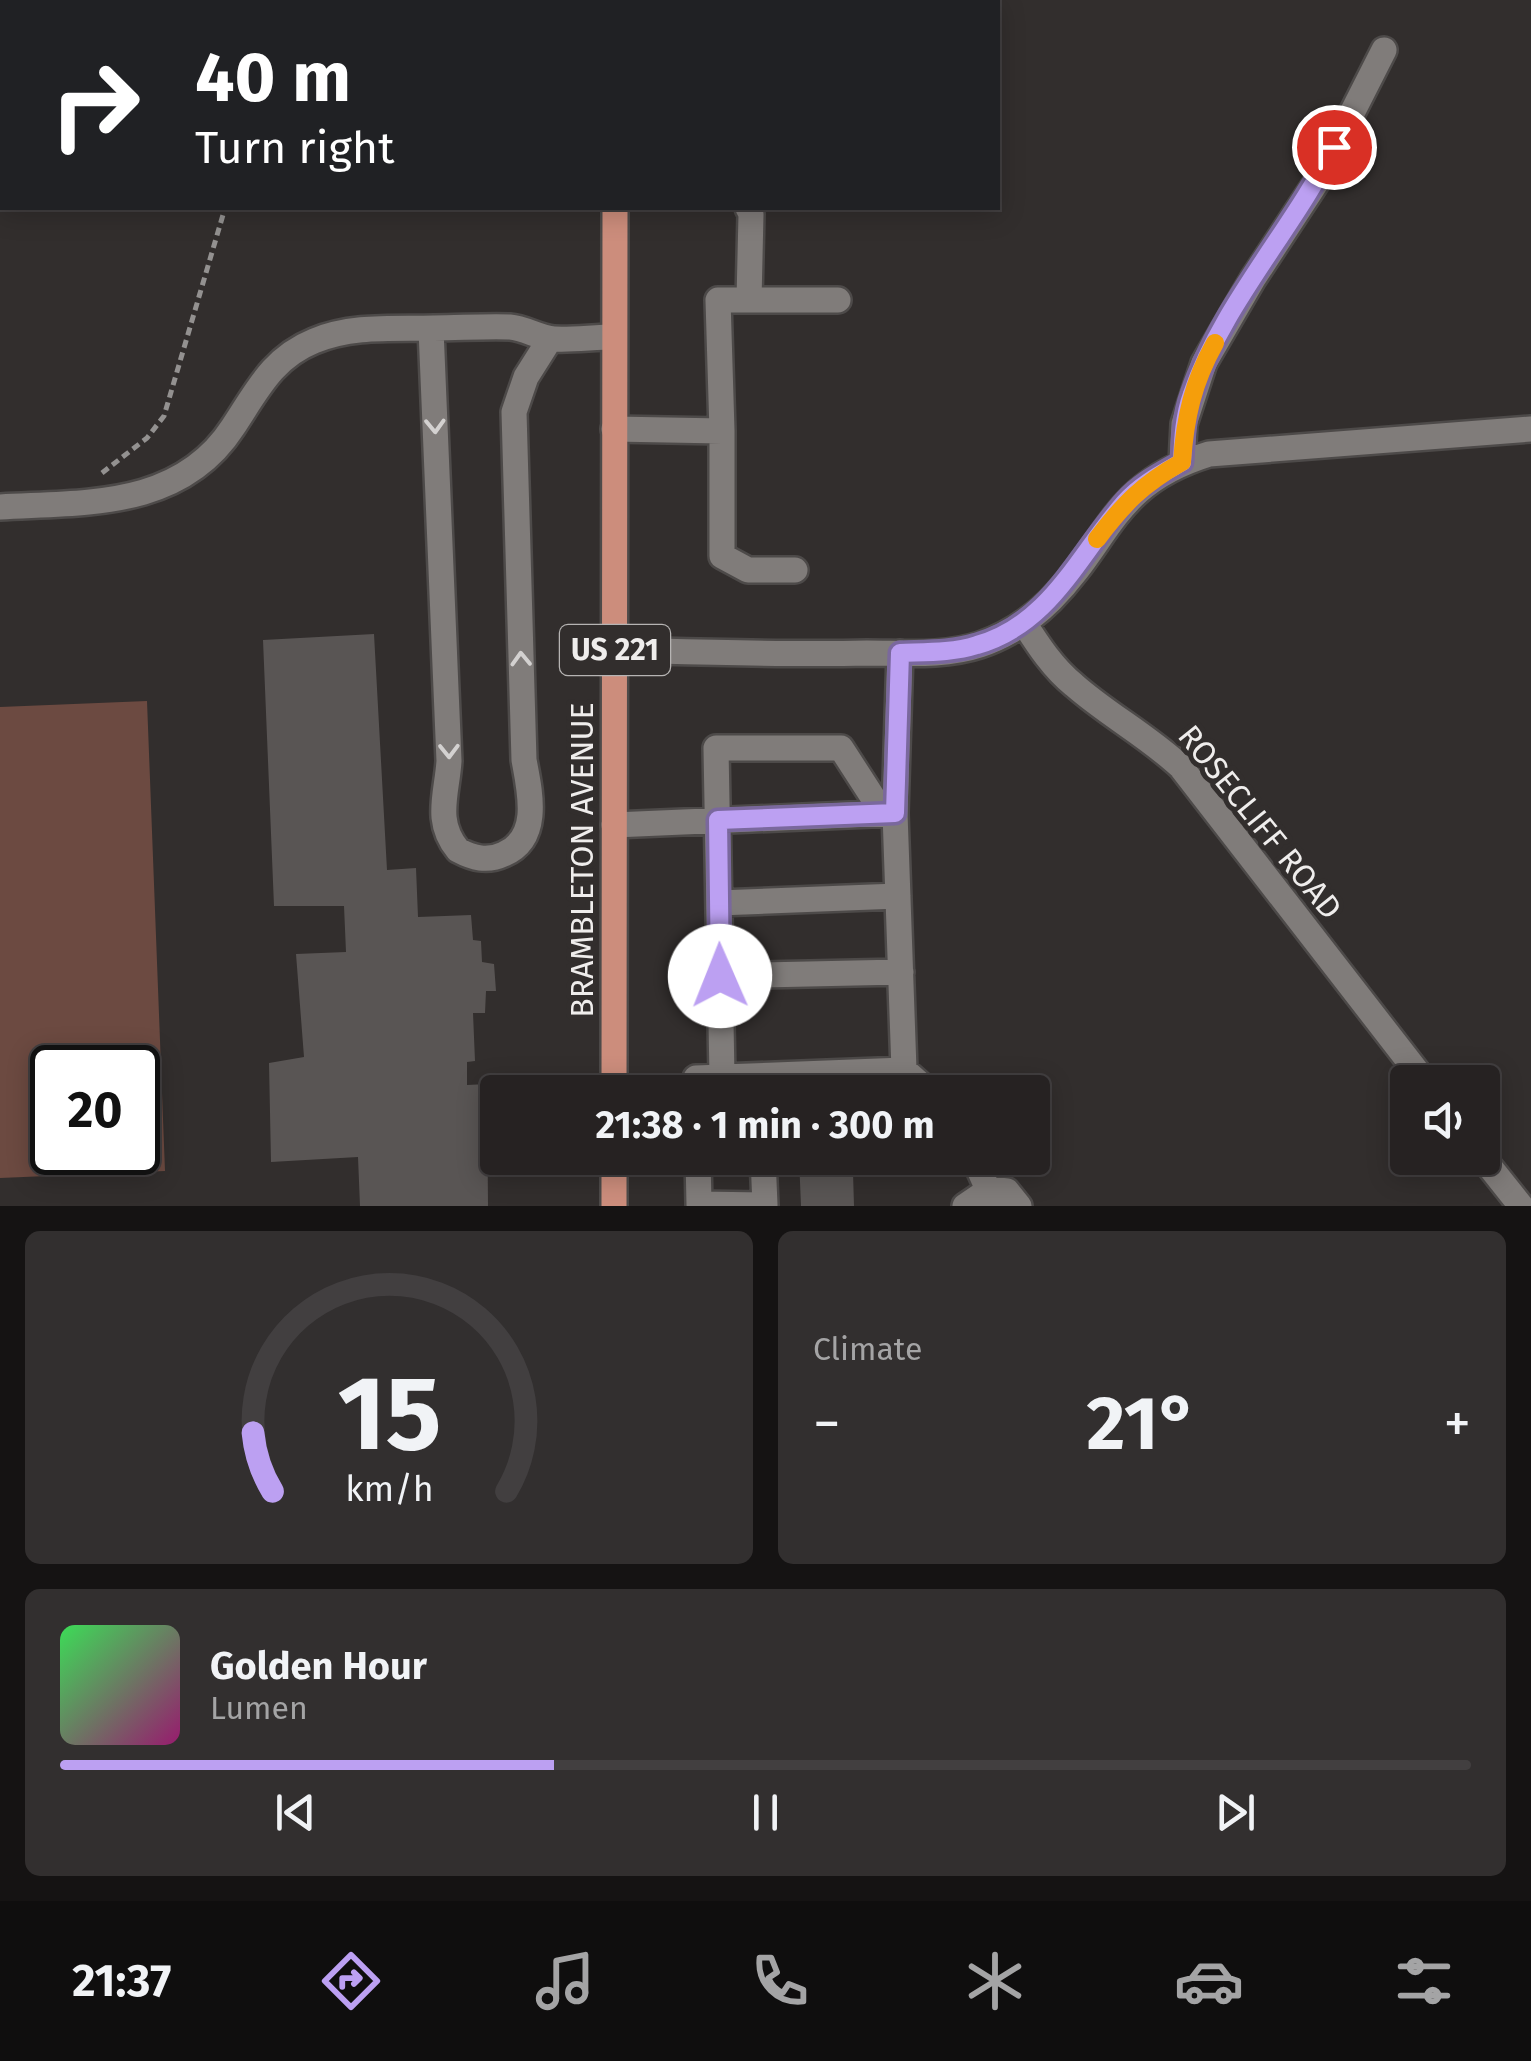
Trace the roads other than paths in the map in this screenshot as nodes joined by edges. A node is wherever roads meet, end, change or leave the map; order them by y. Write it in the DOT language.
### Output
graph roads {
  1 [pos="1384,50"];
  2 [pos="615,210"];
  3 [pos="749,210"];
  4 [pos="749,300"];
  5 [pos="838,300"];
  6 [pos="431,328"];
  7 [pos="614,337"];
  8 [pos="550,339"];
  9 [pos="614,429"];
  10 [pos="1531,429"];
  11 [pos="722,432"];
  12 [pos="1182,462"];
  13 [pos="0,508"];
  14 [pos="795,570"];
  15 [pos="1024,623"];
  16 [pos="614,650"];
  17 [pos="900,653"];
  18 [pos="889,813"];
  19 [pos="718,820"];
  20 [pos="614,825"];
  21 [pos="898,896"];
  22 [pos="719,903"];
  23 [pos="900,972"];
  24 [pos="720,976"];
  25 [pos="1412,1065"];
  26 [pos="904,1070"];
  27 [pos="614,1075"];
  28 [pos="722,1075"];
  29 [pos="853,1075"];
  30 [pos="909,1075"];
  31 [pos="614,1175"];
  32 [pos="698,1175"];
  33 [pos="764,1175"];
  34 [pos="1496,1175"];
  35 [pos="993,1197"];
  36 [pos="614,1206"];
  37 [pos="965,1206"];
  38 [pos="1019,1206"];
  39 [pos="1521,1206"];
  1 -- 12 [label="street"];
  2 -- 7 [label="main road, BRAMBLETON AVENUE / US 221"];
  3 -- 4 [label="street"];
  4 -- 5 [label="street"];
  4 -- 11 [label="street"];
  6 -- 8 [label="street"];
  6 -- 8 [label="street, one-way"];
  6 -- 13 [label="street"];
  7 -- 8 [label="street"];
  7 -- 9 [label="main road, BRAMBLETON AVENUE / US 221"];
  9 -- 11 [label="street"];
  9 -- 16 [label="main road, BRAMBLETON AVENUE / US 221"];
  10 -- 12 [label="street"];
  11 -- 14 [label="street"];
  12 -- 15 [label="street"];
  15 -- 17 [label="street"];
  15 -- 25 [label="street, ROSECLIFF ROAD"];
  16 -- 17 [label="street"];
  16 -- 20 [label="main road, BRAMBLETON AVENUE / US 221"];
  17 -- 18 [label="street"];
  18 -- 19 [label="street"];
  18 -- 19 [label="street"];
  18 -- 21 [label="street"];
  19 -- 20 [label="street"];
  19 -- 22 [label="street"];
  20 -- 27 [label="main road, BRAMBLETON AVENUE / US 221"];
  21 -- 22 [label="street"];
  21 -- 23 [label="street"];
  22 -- 24 [label="street"];
  23 -- 24 [label="street"];
  23 -- 26 [label="street"];
  24 -- 28 [label="street"];
  26 -- 29 [label="street"];
  26 -- 30 [label="street"];
  31 -- 36 [label="main road"];
  32 -- 33 [label="street"];
  34 -- 39 [label="street"];
  35 -- 37 [label="street"];
  35 -- 38 [label="street"];
}
